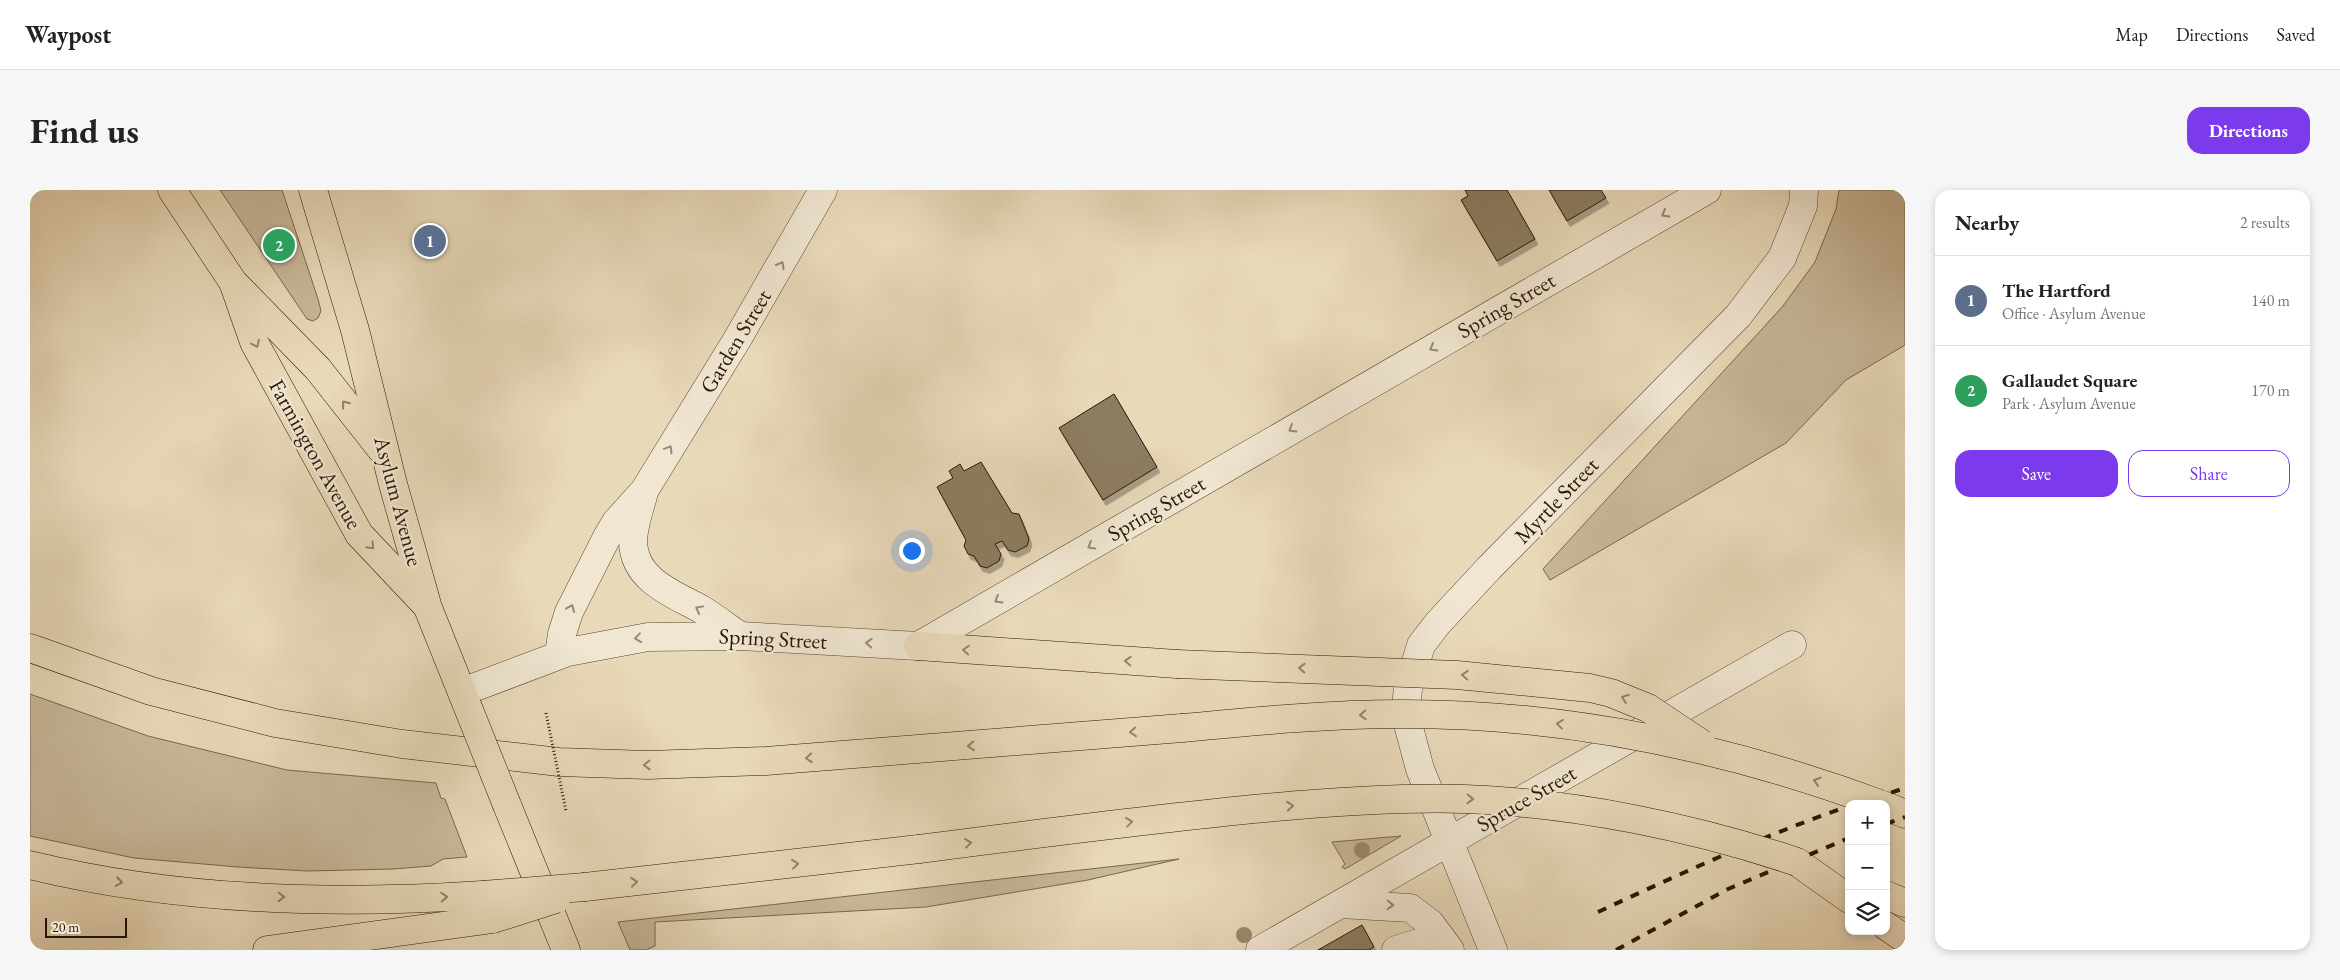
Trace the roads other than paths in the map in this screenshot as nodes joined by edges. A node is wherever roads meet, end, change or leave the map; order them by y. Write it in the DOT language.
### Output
graph roads {
  1 [pos="172,190"];
  2 [pos="312,190"];
  3 [pos="823,190"];
  4 [pos="1707,190"];
  5 [pos="1804,190"];
  6 [pos="233,282"];
  7 [pos="386,456"];
  8 [pos="644,491"];
  9 [pos="428,608"];
  10 [pos="740,636"];
  11 [pos="1792,645"];
  12 [pos="918,646"];
  13 [pos="30,648"];
  14 [pos="559,655"];
  15 [pos="465,699"];
  16 [pos="1711,751"];
  17 [pos="1869,800"];
  18 [pos="1890,808"];
  19 [pos="1905,814"];
  20 [pos="1449,842"];
  21 [pos="1797,862"];
  22 [pos="30,864"];
  23 [pos="1845,879"];
  24 [pos="1845,896"];
  25 [pos="1890,897"];
  26 [pos="1905,903"];
  27 [pos="1341,904"];
  28 [pos="488,907"];
  29 [pos="1890,929"];
  30 [pos="1905,939"];
  31 [pos="266,950"];
  32 [pos="566,950"];
  33 [pos="1260,950"];
  34 [pos="1396,950"];
  35 [pos="1444,950"];
  36 [pos="1450,950"];
  37 [pos="1493,950"];
  1 -- 6 [label="main road, Farmington Avenue"];
  2 -- 7 [label="main road, Asylum Avenue"];
  8 -- 3 [label="street, Garden Street, one-way"];
  4 -- 12 [label="street, Spring Street, one-way"];
  5 -- 20 [label="street, Myrtle Street"];
  7 -- 6 [label="main road, Farmington Avenue, one-way"];
  6 -- 9 [label="main road, Farmington Avenue, one-way"];
  7 -- 9 [label="main road, Asylum Avenue"];
  10 -- 8 [label="street, Garden Street, one-way"];
  14 -- 8 [label="street, Garden Street, one-way"];
  9 -- 15 [label="main road, Asylum Avenue"];
  12 -- 10 [label="street, Spring Street, one-way"];
  10 -- 14 [label="street, Spring Street, one-way"];
  11 -- 20 [label="street, Spruce Street"];
  16 -- 12 [label="main road, one-way, bridge"];
  16 -- 13 [label="main road, one-way, bridge"];
  14 -- 15 [label="street"];
  15 -- 32 [label="main road, Asylum Avenue, bridge"];
  17 -- 16 [label="main road, one-way, bridge"];
  18 -- 19 [label="main road"];
  20 -- 27 [label="street, Spruce Street"];
  20 -- 37 [label="street, Myrtle Street"];
  21 -- 23 [label="main road"];
  21 -- 24 [label="main road"];
  28 -- 21 [label="main road, one-way, bridge"];
  22 -- 28 [label="main road, one-way"];
  25 -- 26 [label="main road"];
  27 -- 33 [label="street, Spruce Street"];
  27 -- 36 [label="street, one-way"];
  28 -- 31 [label="main road"];
  29 -- 30 [label="main road"];
  34 -- 35 [label="street"];
}
